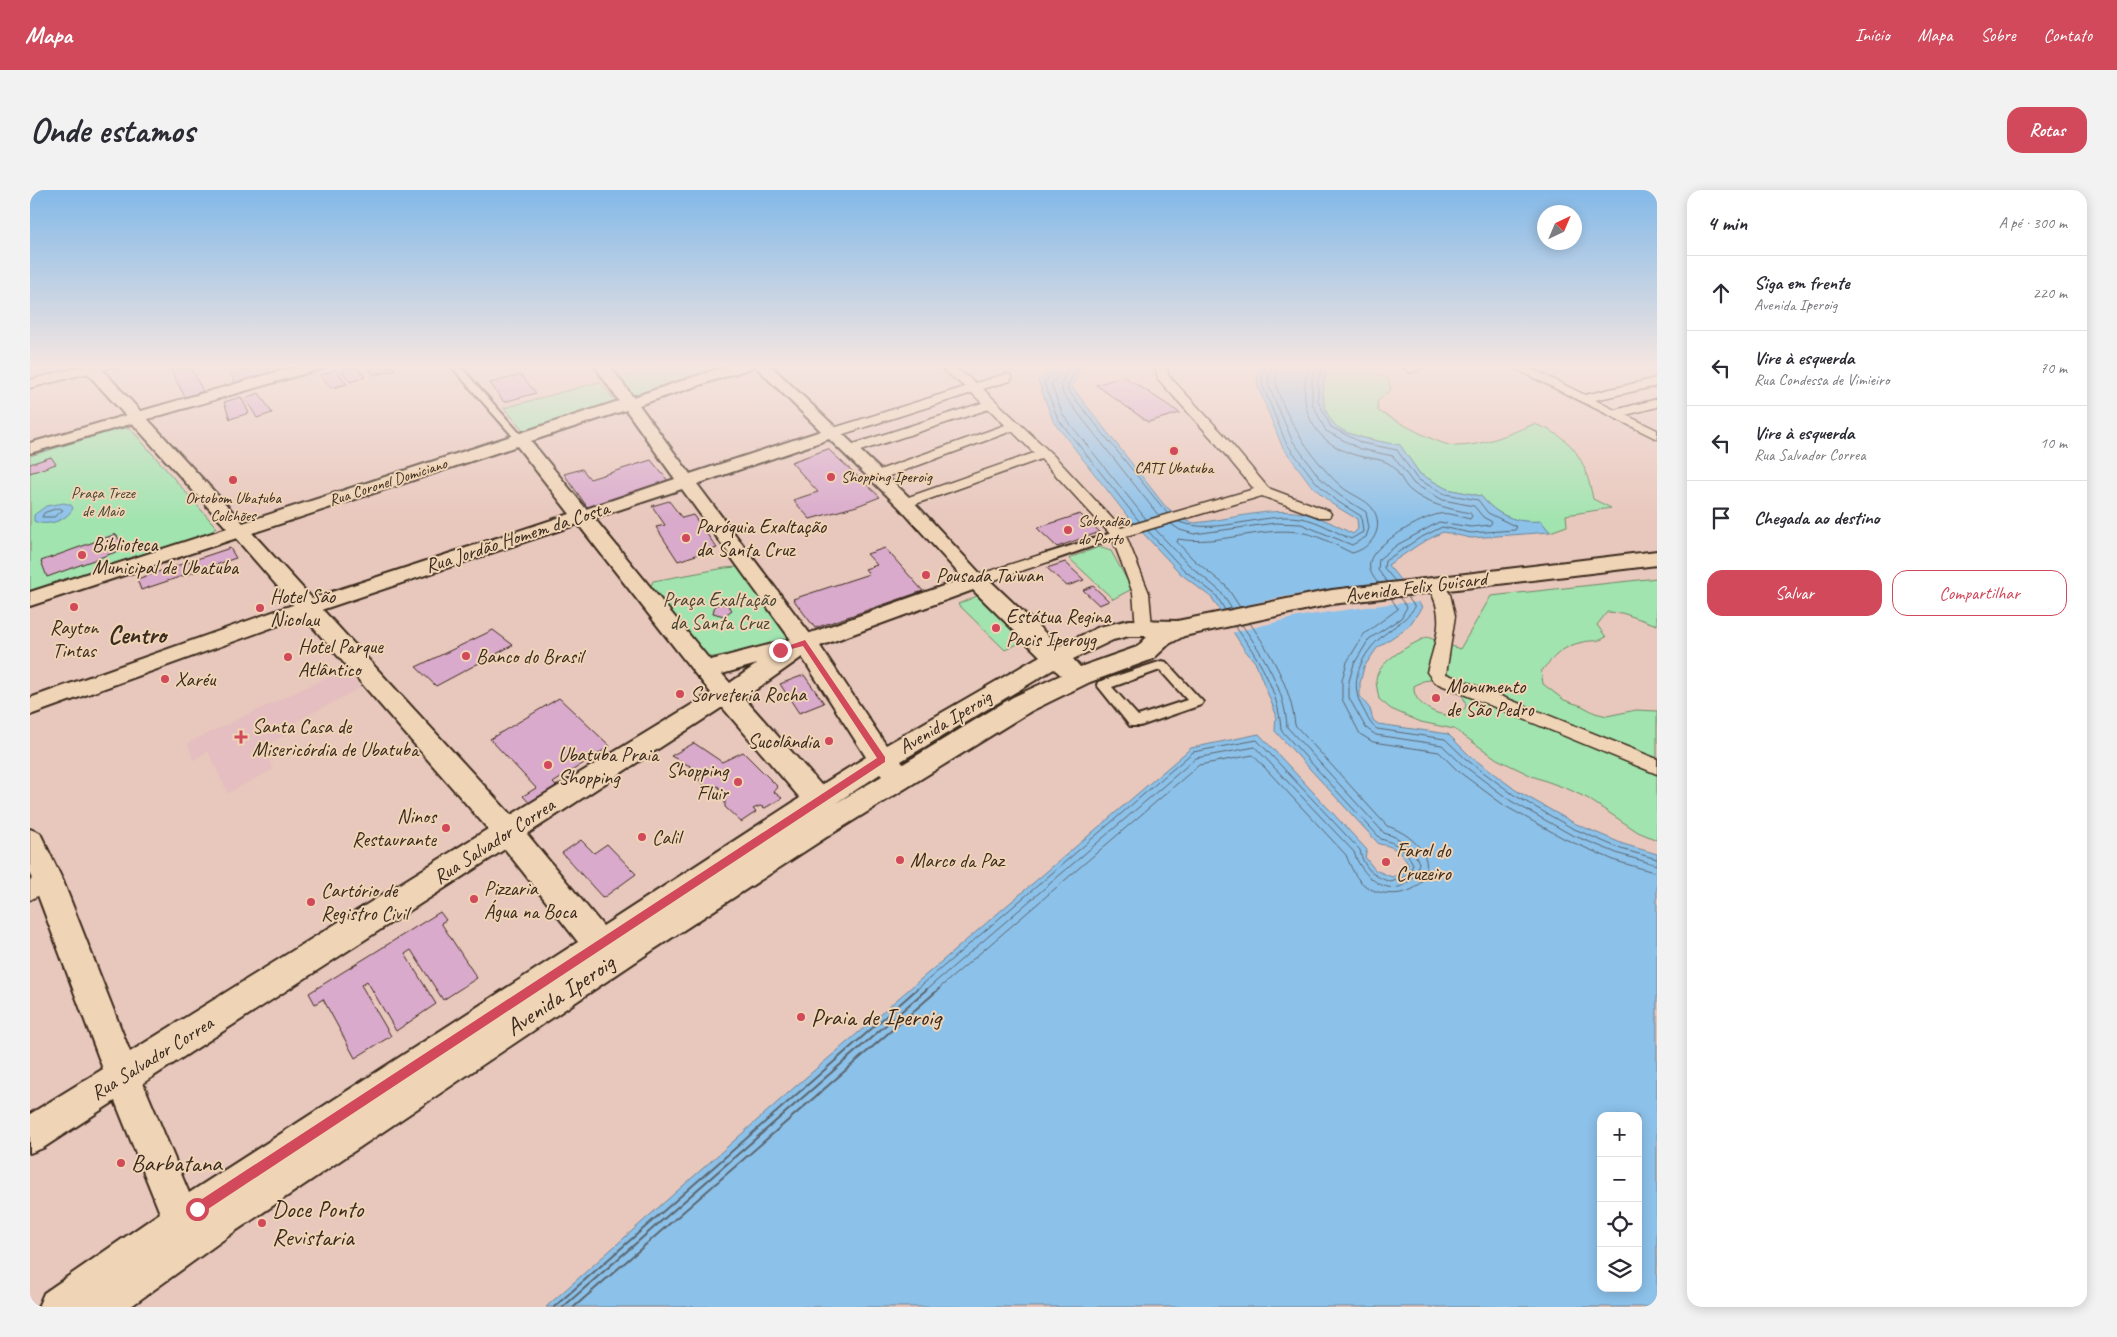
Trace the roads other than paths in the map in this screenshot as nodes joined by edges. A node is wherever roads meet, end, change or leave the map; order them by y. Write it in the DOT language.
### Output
graph roads {
  1 [pos="138,417"];
  2 [pos="500,417"];
  3 [pos="588,417"];
  4 [pos="639,417"];
  5 [pos="815,417"];
  6 [pos="881,417"];
  7 [pos="950,417"];
  8 [pos="1005,417"];
  9 [pos="1200,417"];
  10 [pos="1620,417"];
  11 [pos="135,418"];
  12 [pos="1014,426"];
  13 [pos="832,433"];
  14 [pos="1657,435"];
  15 [pos="520,439"];
  16 [pos="30,448"];
  17 [pos="849,450"];
  18 [pos="1043,454"];
  19 [pos="876,476"];
  20 [pos="687,481"];
  21 [pos="1263,491"];
  22 [pos="905,504"];
  23 [pos="1324,514"];
  24 [pos="581,516"];
  25 [pos="240,531"];
  26 [pos="1122,533"];
  27 [pos="1046,558"];
  28 [pos="1657,558"];
  29 [pos="977,581"];
  30 [pos="1426,586"];
  31 [pos="30,599"];
  32 [pos="308,607"];
  33 [pos="1143,620"];
  34 [pos="1186,627"];
  35 [pos="1107,633"];
  36 [pos="805,643"];
  37 [pos="1056,659"];
  38 [pos="1154,659"];
  39 [pos="1122,663"];
  40 [pos="705,670"];
  41 [pos="1081,676"];
  42 [pos="729,696"];
  43 [pos="30,707"];
  44 [pos="1657,767"];
  45 [pos="891,768"];
  46 [pos="819,801"];
  47 [pos="508,833"];
  48 [pos="30,842"];
  49 [pos="39,886"];
  50 [pos="606,952"];
  51 [pos="124,1076"];
  52 [pos="30,1134"];
  53 [pos="186,1230"];
  54 [pos="58,1307"];
  55 [pos="96,1307"];
  1 -- 11 [label="street"];
  2 -- 15 [label="street"];
  3 -- 15 [label="street, Rua Coronel Domiciano"];
  4 -- 20 [label="street"];
  5 -- 13 [label="street"];
  6 -- 13 [label="street, Rua Jordão Homem da Costa"];
  7 -- 17 [label="street"];
  8 -- 12 [label="street"];
  9 -- 21 [label="street"];
  10 -- 14 [label="street"];
  11 -- 16 [label="street"];
  11 -- 25 [label="main road"];
  12 -- 18 [label="street"];
  12 -- 19 [label="street"];
  13 -- 17 [label="street"];
  13 -- 20 [label="street, Rua Jordão Homem da Costa"];
  15 -- 24 [label="street"];
  15 -- 25 [label="street, Rua Coronel Domiciano"];
  17 -- 19 [label="street"];
  18 -- 22 [label="street"];
  18 -- 26 [label="street"];
  19 -- 22 [label="street"];
  20 -- 24 [label="street, Rua Jordão Homem da Costa"];
  20 -- 36 [label="street"];
  21 -- 23 [label="street"];
  21 -- 26 [label="street"];
  22 -- 29 [label="street"];
  24 -- 32 [label="street, Rua Jordão Homem da Costa"];
  24 -- 40 [label="street"];
  25 -- 31 [label="street, Rua Coronel Domiciano"];
  25 -- 32 [label="main road"];
  26 -- 27 [label="street, Rua Salvador Correa"];
  26 -- 33 [label="street"];
  27 -- 29 [label="street, Rua Salvador Correa"];
  28 -- 30 [label="main road, Avenida Felix Guisard"];
  29 -- 36 [label="main road, Rua Salvador Correa"];
  29 -- 37 [label="main road"];
  30 -- 34 [label="main road, Avenida Felix Guisard"];
  30 -- 44 [label="street"];
  32 -- 43 [label="street, Rua Jordão Homem da Costa"];
  32 -- 47 [label="main road"];
  33 -- 34 [label="main road, Avenida Felix Guisard"];
  33 -- 35 [label="main road, Avenida Iperoig"];
  33 -- 38 [label="main road"];
  34 -- 38 [label="main road, Avenida Felix Guisard"];
  35 -- 37 [label="main road, Avenida Iperoig"];
  35 -- 39 [label="main road"];
  36 -- 40 [label="main road, Rua Salvador Correa"];
  36 -- 42 [label="main road, Rua Salvador Correa"];
  36 -- 45 [label="main road"];
  37 -- 41 [label="main road"];
  37 -- 45 [label="main road, Avenida Iperoig"];
  38 -- 38 [label="street"];
  38 -- 39 [label="main road, Avenida Iperoig"];
  39 -- 41 [label="main road, Avenida Iperoig"];
  40 -- 42 [label="main road"];
  41 -- 45 [label="main road, Avenida Iperoig"];
  42 -- 46 [label="main road"];
  42 -- 47 [label="main road, Rua Salvador Correa"];
  45 -- 46 [label="main road, Avenida Iperoig"];
  45 -- 50 [label="main road, Avenida Iperoig"];
  46 -- 50 [label="main road, Avenida Iperoig"];
  47 -- 50 [label="main road"];
  47 -- 51 [label="main road, Rua Salvador Correa"];
  48 -- 49 [label="main road"];
  49 -- 51 [label="main road"];
  50 -- 53 [label="main road, Avenida Iperoig"];
  51 -- 52 [label="main road, Rua Salvador Correa"];
  51 -- 53 [label="main road"];
  53 -- 54 [label="main road, Avenida Iperoig"];
  53 -- 55 [label="main road, Avenida Iperoig"];
}
